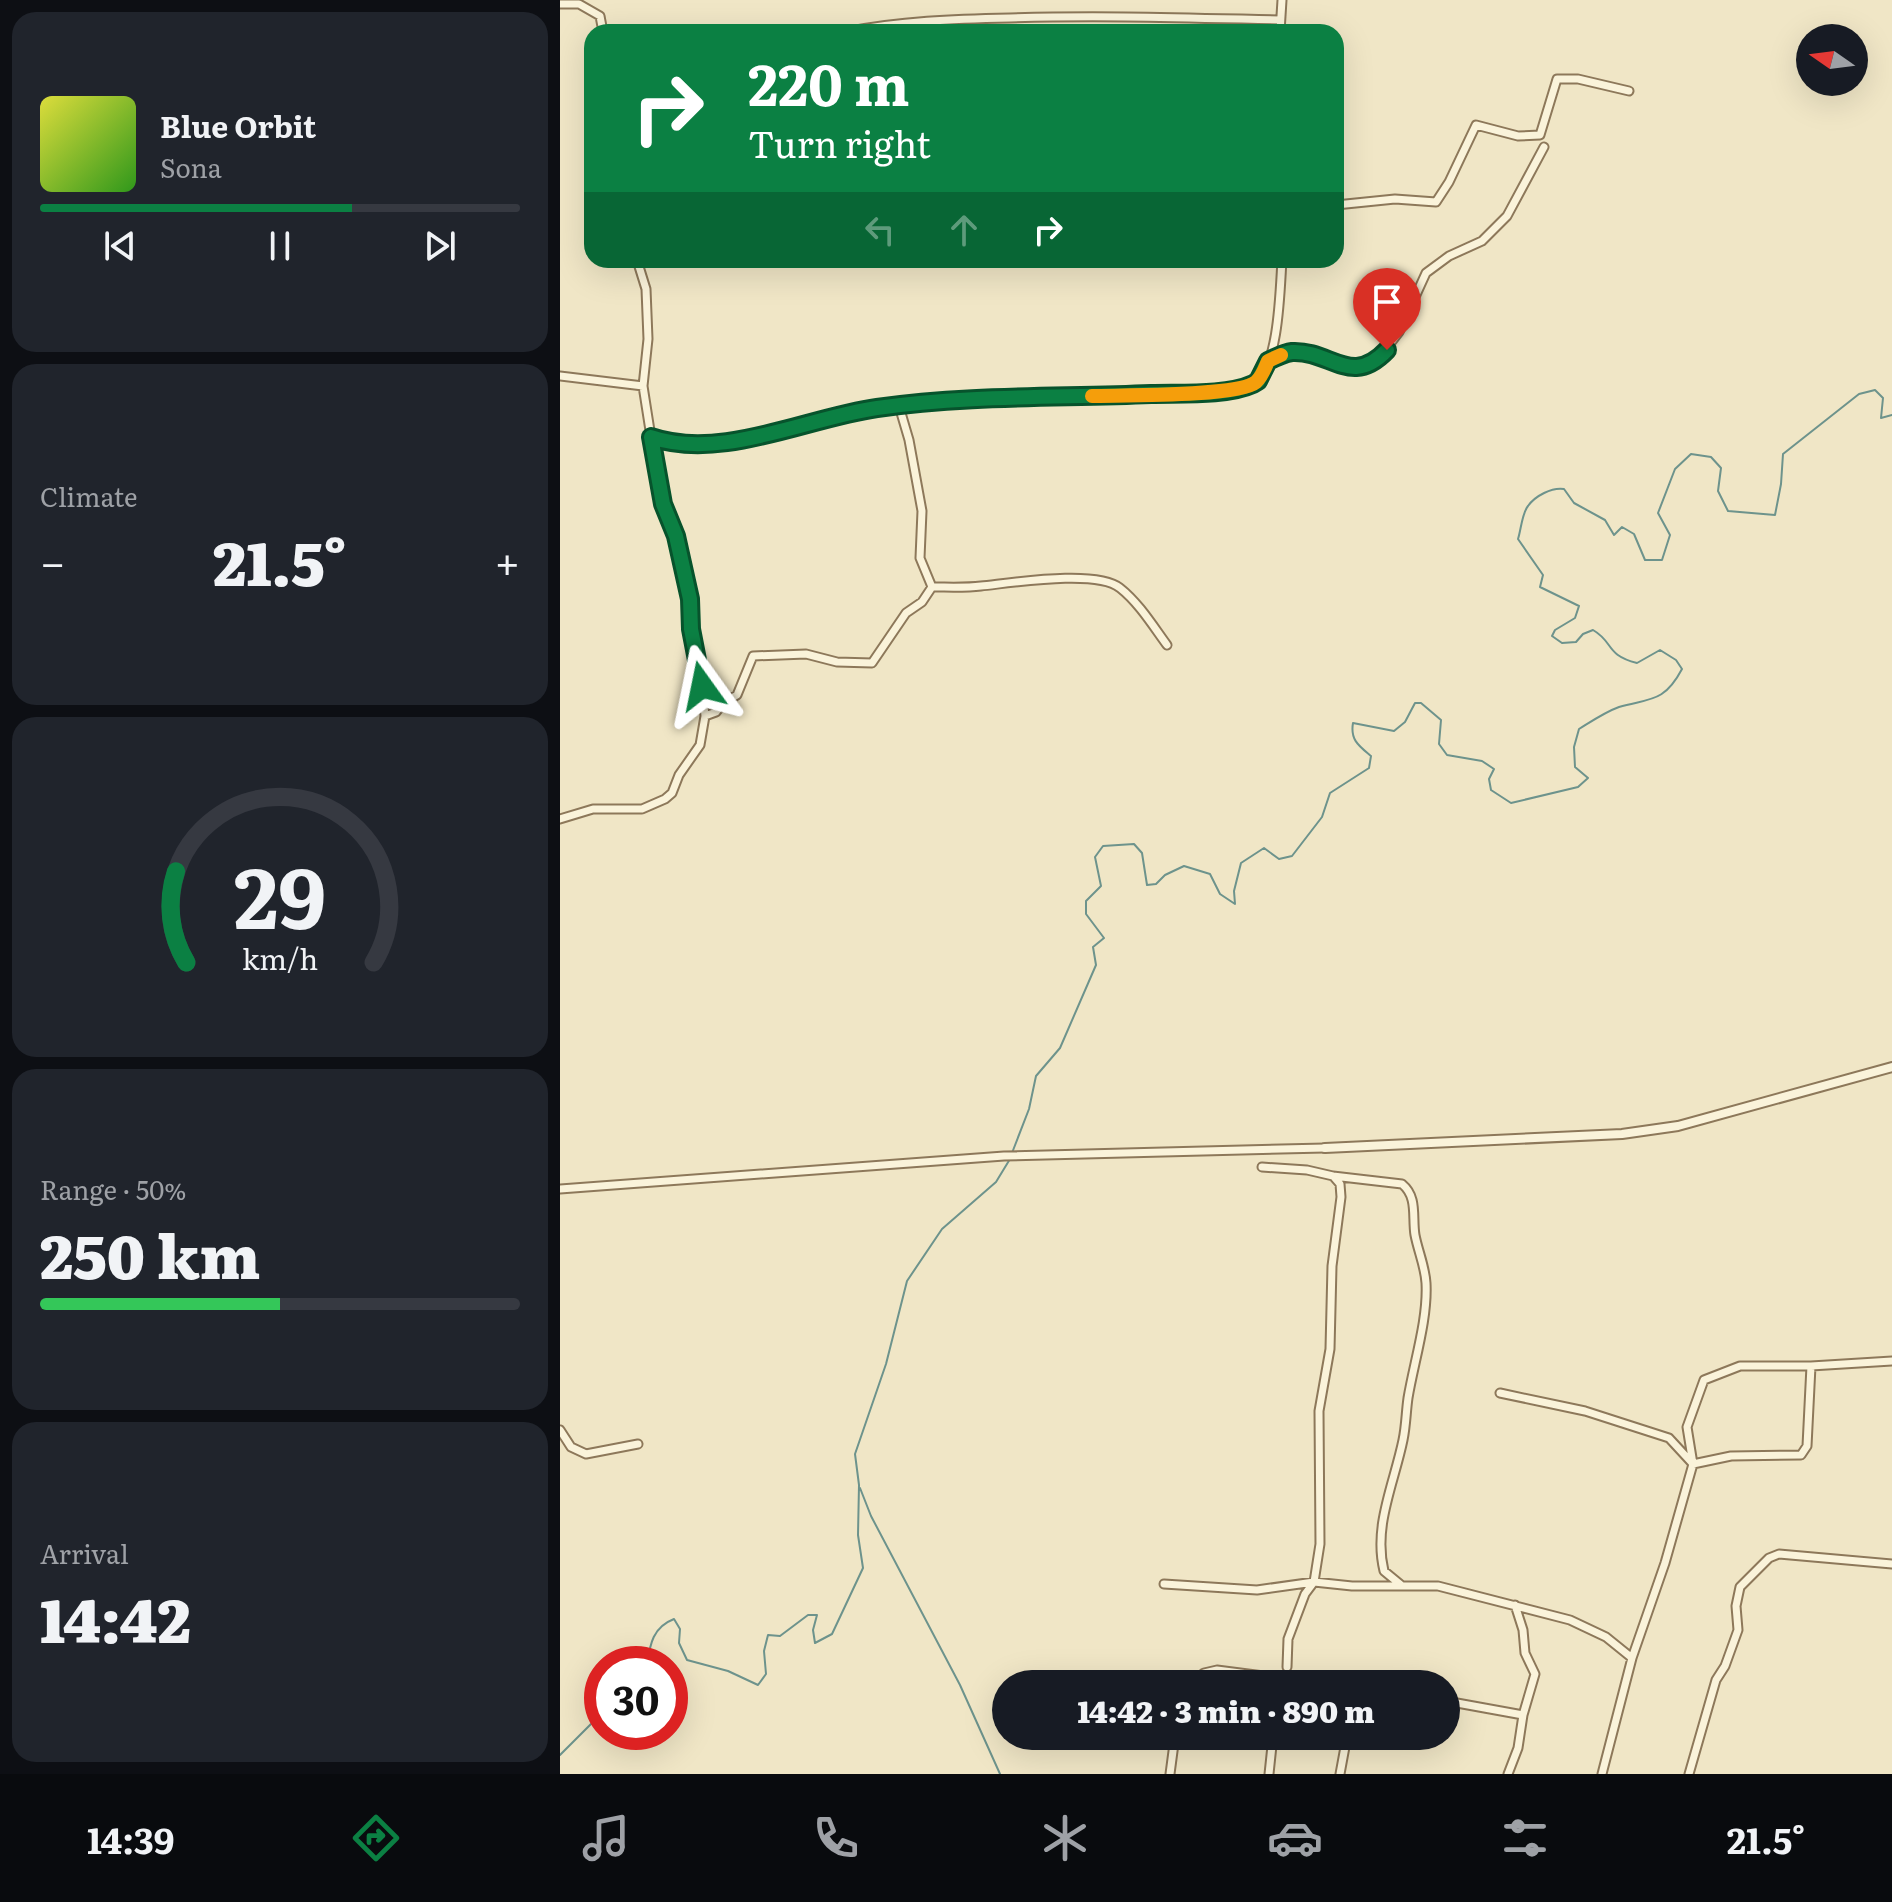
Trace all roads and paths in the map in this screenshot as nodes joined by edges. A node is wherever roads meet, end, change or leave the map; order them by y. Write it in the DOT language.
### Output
graph roads {
  1 [pos="1282,0"];
  2 [pos="560,4"];
  3 [pos="1280,20"];
  4 [pos="602,24"];
  5 [pos="884,24"];
  6 [pos="1280,24"];
  7 [pos="1629,91"];
  8 [pos="1544,147"];
  9 [pos="1344,204"];
  10 [pos="639,268"];
  11 [pos="1281,268"];
  12 [pos="1268,361"];
  13 [pos="560,376"];
  14 [pos="643,386"];
  15 [pos="899,406"];
  16 [pos="651,437"];
  17 [pos="932,587"];
  18 [pos="1167,645"];
  19 [pos="705,716"];
  20 [pos="560,819"];
  21 [pos="1892,1067"];
  22 [pos="1323,1148"];
  23 [pos="1262,1167"];
  24 [pos="1333,1176"];
  25 [pos="560,1189"];
  26 [pos="1892,1361"];
  27 [pos="1811,1366"];
  28 [pos="1500,1393"];
  29 [pos="560,1430"];
  30 [pos="638,1444"];
  31 [pos="1693,1464"];
  32 [pos="1892,1564"];
  33 [pos="1314,1582"];
  34 [pos="1164,1584"];
  35 [pos="1401,1585"];
  36 [pos="1515,1605"];
  37 [pos="1632,1658"];
  38 [pos="1287,1667"];
  39 [pos="1460,1704"];
  40 [pos="1523,1715"];
  41 [pos="1173,1750"];
  42 [pos="1272,1750"];
  43 [pos="1344,1750"];
  44 [pos="1170,1774"];
  45 [pos="1269,1774"];
  46 [pos="1340,1774"];
  47 [pos="1508,1774"];
  48 [pos="1602,1774"];
  49 [pos="1689,1774"];
  1 -- 3 [label="street"];
  2 -- 4 [label="street"];
  3 -- 5 [label="street"];
  3 -- 6 [label="street"];
  7 -- 9 [label="street"];
  8 -- 12 [label="street"];
  10 -- 14 [label="street"];
  11 -- 12 [label="street"];
  12 -- 15 [label="street"];
  13 -- 14 [label="street"];
  14 -- 16 [label="street"];
  15 -- 16 [label="street"];
  15 -- 17 [label="street"];
  16 -- 19 [label="street"];
  17 -- 18 [label="street"];
  17 -- 19 [label="street"];
  19 -- 20 [label="street"];
  21 -- 22 [label="street"];
  22 -- 25 [label="street"];
  23 -- 24 [label="street"];
  24 -- 33 [label="street"];
  24 -- 35 [label="street"];
  26 -- 27 [label="street"];
  27 -- 31 [label="street"];
  27 -- 31 [label="street"];
  28 -- 31 [label="street"];
  29 -- 30 [label="street"];
  31 -- 37 [label="street"];
  32 -- 49 [label="street"];
  33 -- 34 [label="street"];
  33 -- 35 [label="street"];
  33 -- 38 [label="street"];
  35 -- 36 [label="street"];
  36 -- 37 [label="street"];
  36 -- 40 [label="street"];
  37 -- 48 [label="street"];
  39 -- 40 [label="street"];
  40 -- 47 [label="street"];
  41 -- 44 [label="street"];
  42 -- 45 [label="street"];
  43 -- 46 [label="street"];
}
